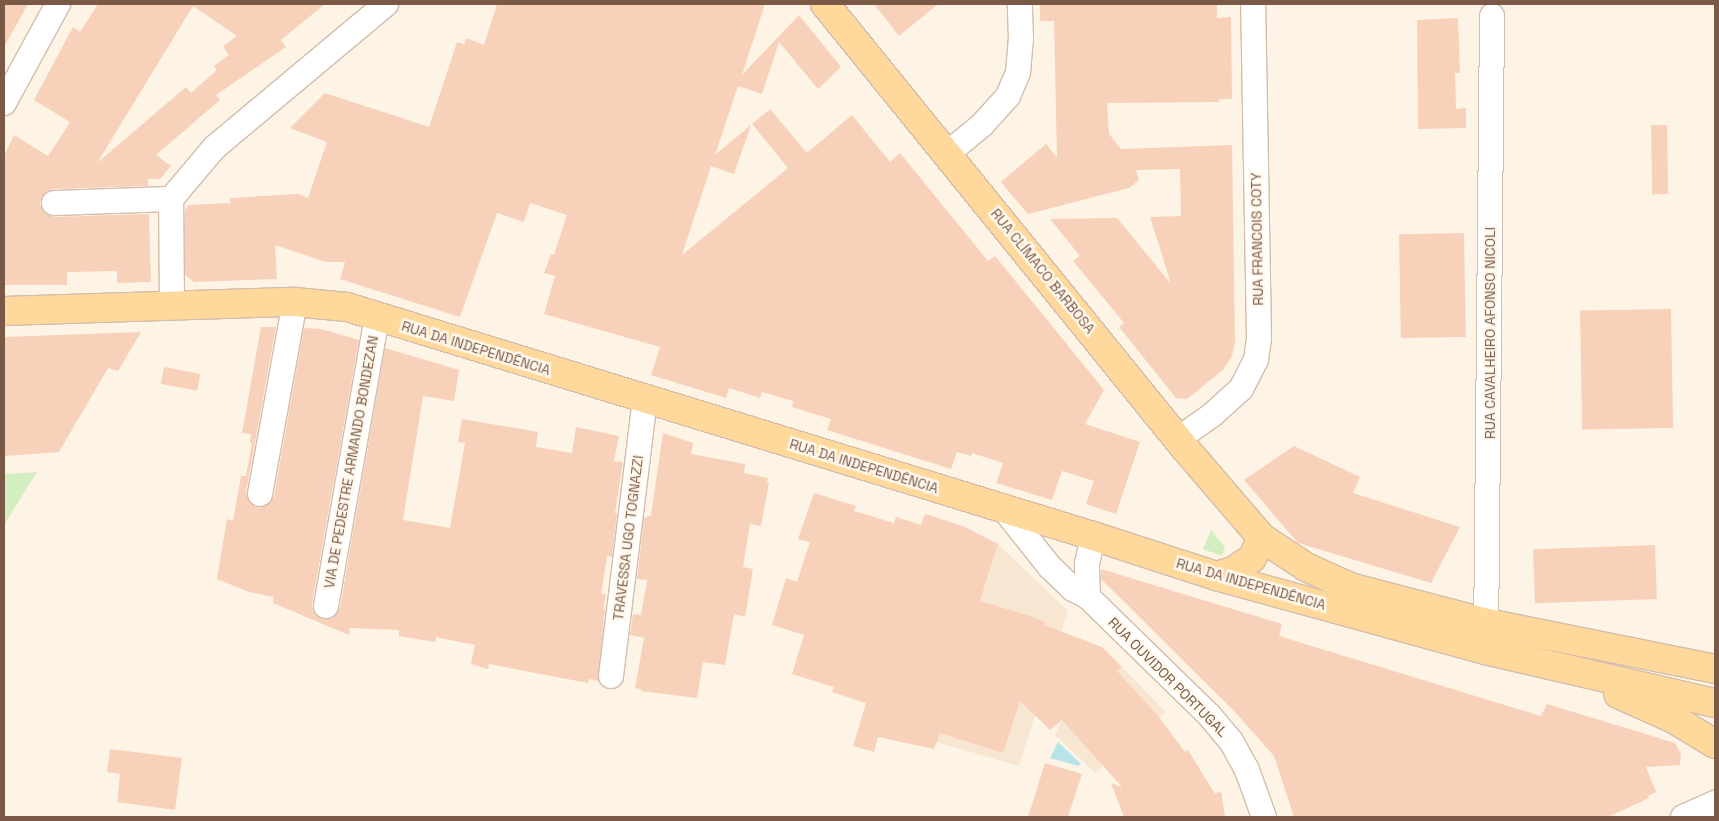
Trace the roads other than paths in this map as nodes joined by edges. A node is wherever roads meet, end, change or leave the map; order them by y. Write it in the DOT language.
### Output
graph roads {
  1 [pos="58,4"];
  2 [pos="386,4"];
  3 [pos="825,4"];
  4 [pos="1020,4"];
  5 [pos="1253,4"];
  6 [pos="1492,16"];
  7 [pos="4,103"];
  8 [pos="948,153"];
  9 [pos="171,199"];
  10 [pos="54,203"];
  11 [pos="295,302"];
  12 [pos="172,305"];
  13 [pos="4,311"];
  14 [pos="377,317"];
  15 [pos="645,400"];
  16 [pos="1178,439"];
  17 [pos="260,494"];
  18 [pos="1003,508"];
  19 [pos="1094,536"];
  20 [pos="1262,538"];
  21 [pos="1216,576"];
  22 [pos="1088,597"];
  23 [pos="326,606"];
  24 [pos="1486,637"];
  25 [pos="1715,669"];
  26 [pos="1572,671"];
  27 [pos="611,676"];
  28 [pos="1715,704"];
  29 [pos="1715,744"];
  30 [pos="1715,803"];
  31 [pos="1264,817"];
  32 [pos="1683,817"];
  1 -- 7 [label="street"];
  2 -- 9 [label="street"];
  3 -- 8 [label="main road, RUA CLÍMACO BARBOSA"];
  4 -- 8 [label="street"];
  5 -- 16 [label="street, RUA FRANCOIS COTY"];
  6 -- 24 [label="street, RUA CAVALHEIRO AFONSO NICOLI"];
  8 -- 16 [label="main road, RUA CLÍMACO BARBOSA"];
  9 -- 10 [label="street"];
  9 -- 12 [label="street"];
  11 -- 12 [label="main road, RUA DA INDEPENDÊNCIA"];
  11 -- 14 [label="main road, RUA DA INDEPENDÊNCIA"];
  11 -- 17 [label="street"];
  12 -- 13 [label="main road, RUA DA INDEPENDÊNCIA"];
  14 -- 15 [label="main road, RUA DA INDEPENDÊNCIA"];
  14 -- 23 [label="street, VIA DE PEDESTRE ARMANDO BONDEZAN"];
  15 -- 18 [label="main road, RUA DA INDEPENDÊNCIA"];
  15 -- 27 [label="street, TRAVESSA UGO TOGNAZZI"];
  16 -- 20 [label="main road, RUA CLÍMACO BARBOSA"];
  18 -- 19 [label="main road, RUA DA INDEPENDÊNCIA"];
  18 -- 22 [label="street, RUA OUVIDOR PORTUGAL"];
  19 -- 21 [label="main road, RUA DA INDEPENDÊNCIA"];
  19 -- 22 [label="street"];
  20 -- 21 [label="main road"];
  20 -- 24 [label="main road, RUA DA INDEPENDÊNCIA"];
  21 -- 24 [label="main road, RUA DA INDEPENDÊNCIA"];
  22 -- 31 [label="street, RUA OUVIDOR PORTUGAL"];
  24 -- 25 [label="main road, RUA DA INDEPENDÊNCIA"];
  24 -- 26 [label="main road, RUA DA INDEPENDÊNCIA"];
  26 -- 28 [label="main road, RUA DA INDEPENDÊNCIA"];
  26 -- 29 [label="main road"];
  30 -- 32 [label="street"];
}
